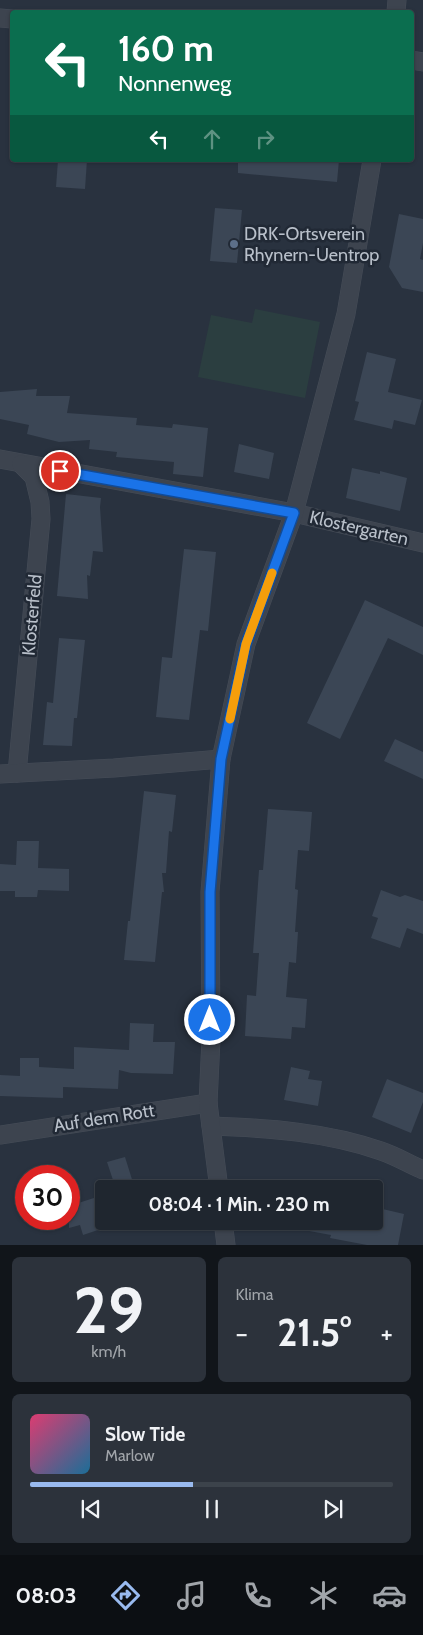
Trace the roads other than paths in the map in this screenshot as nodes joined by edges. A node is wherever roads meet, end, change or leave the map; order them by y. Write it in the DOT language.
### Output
graph roads {
  1 [pos="372,162"];
  2 [pos="0,459"];
  3 [pos="21,464"];
  4 [pos="294,513"];
  5 [pos="423,543"];
  6 [pos="221,759"];
  7 [pos="9,774"];
  8 [pos="208,1103"];
  9 [pos="210,1126"];
  10 [pos="0,1134"];
  11 [pos="423,1170"];
  12 [pos="218,1180"];
  13 [pos="224,1230"];
  14 [pos="226,1245"];
  1 -- 4 [label="street"];
  2 -- 3 [label="street, Klostergarten"];
  3 -- 4 [label="street, Klostergarten"];
  3 -- 7 [label="street, Klosterfeld"];
  4 -- 5 [label="street, Klostergarten"];
  4 -- 6 [label="street"];
  6 -- 7 [label="street, Klosterfeld"];
  6 -- 8 [label="street"];
  8 -- 9 [label="street"];
  8 -- 10 [label="street, Auf dem Rott"];
  9 -- 11 [label="street"];
  9 -- 12 [label="street"];
  13 -- 14 [label="street"];
}
